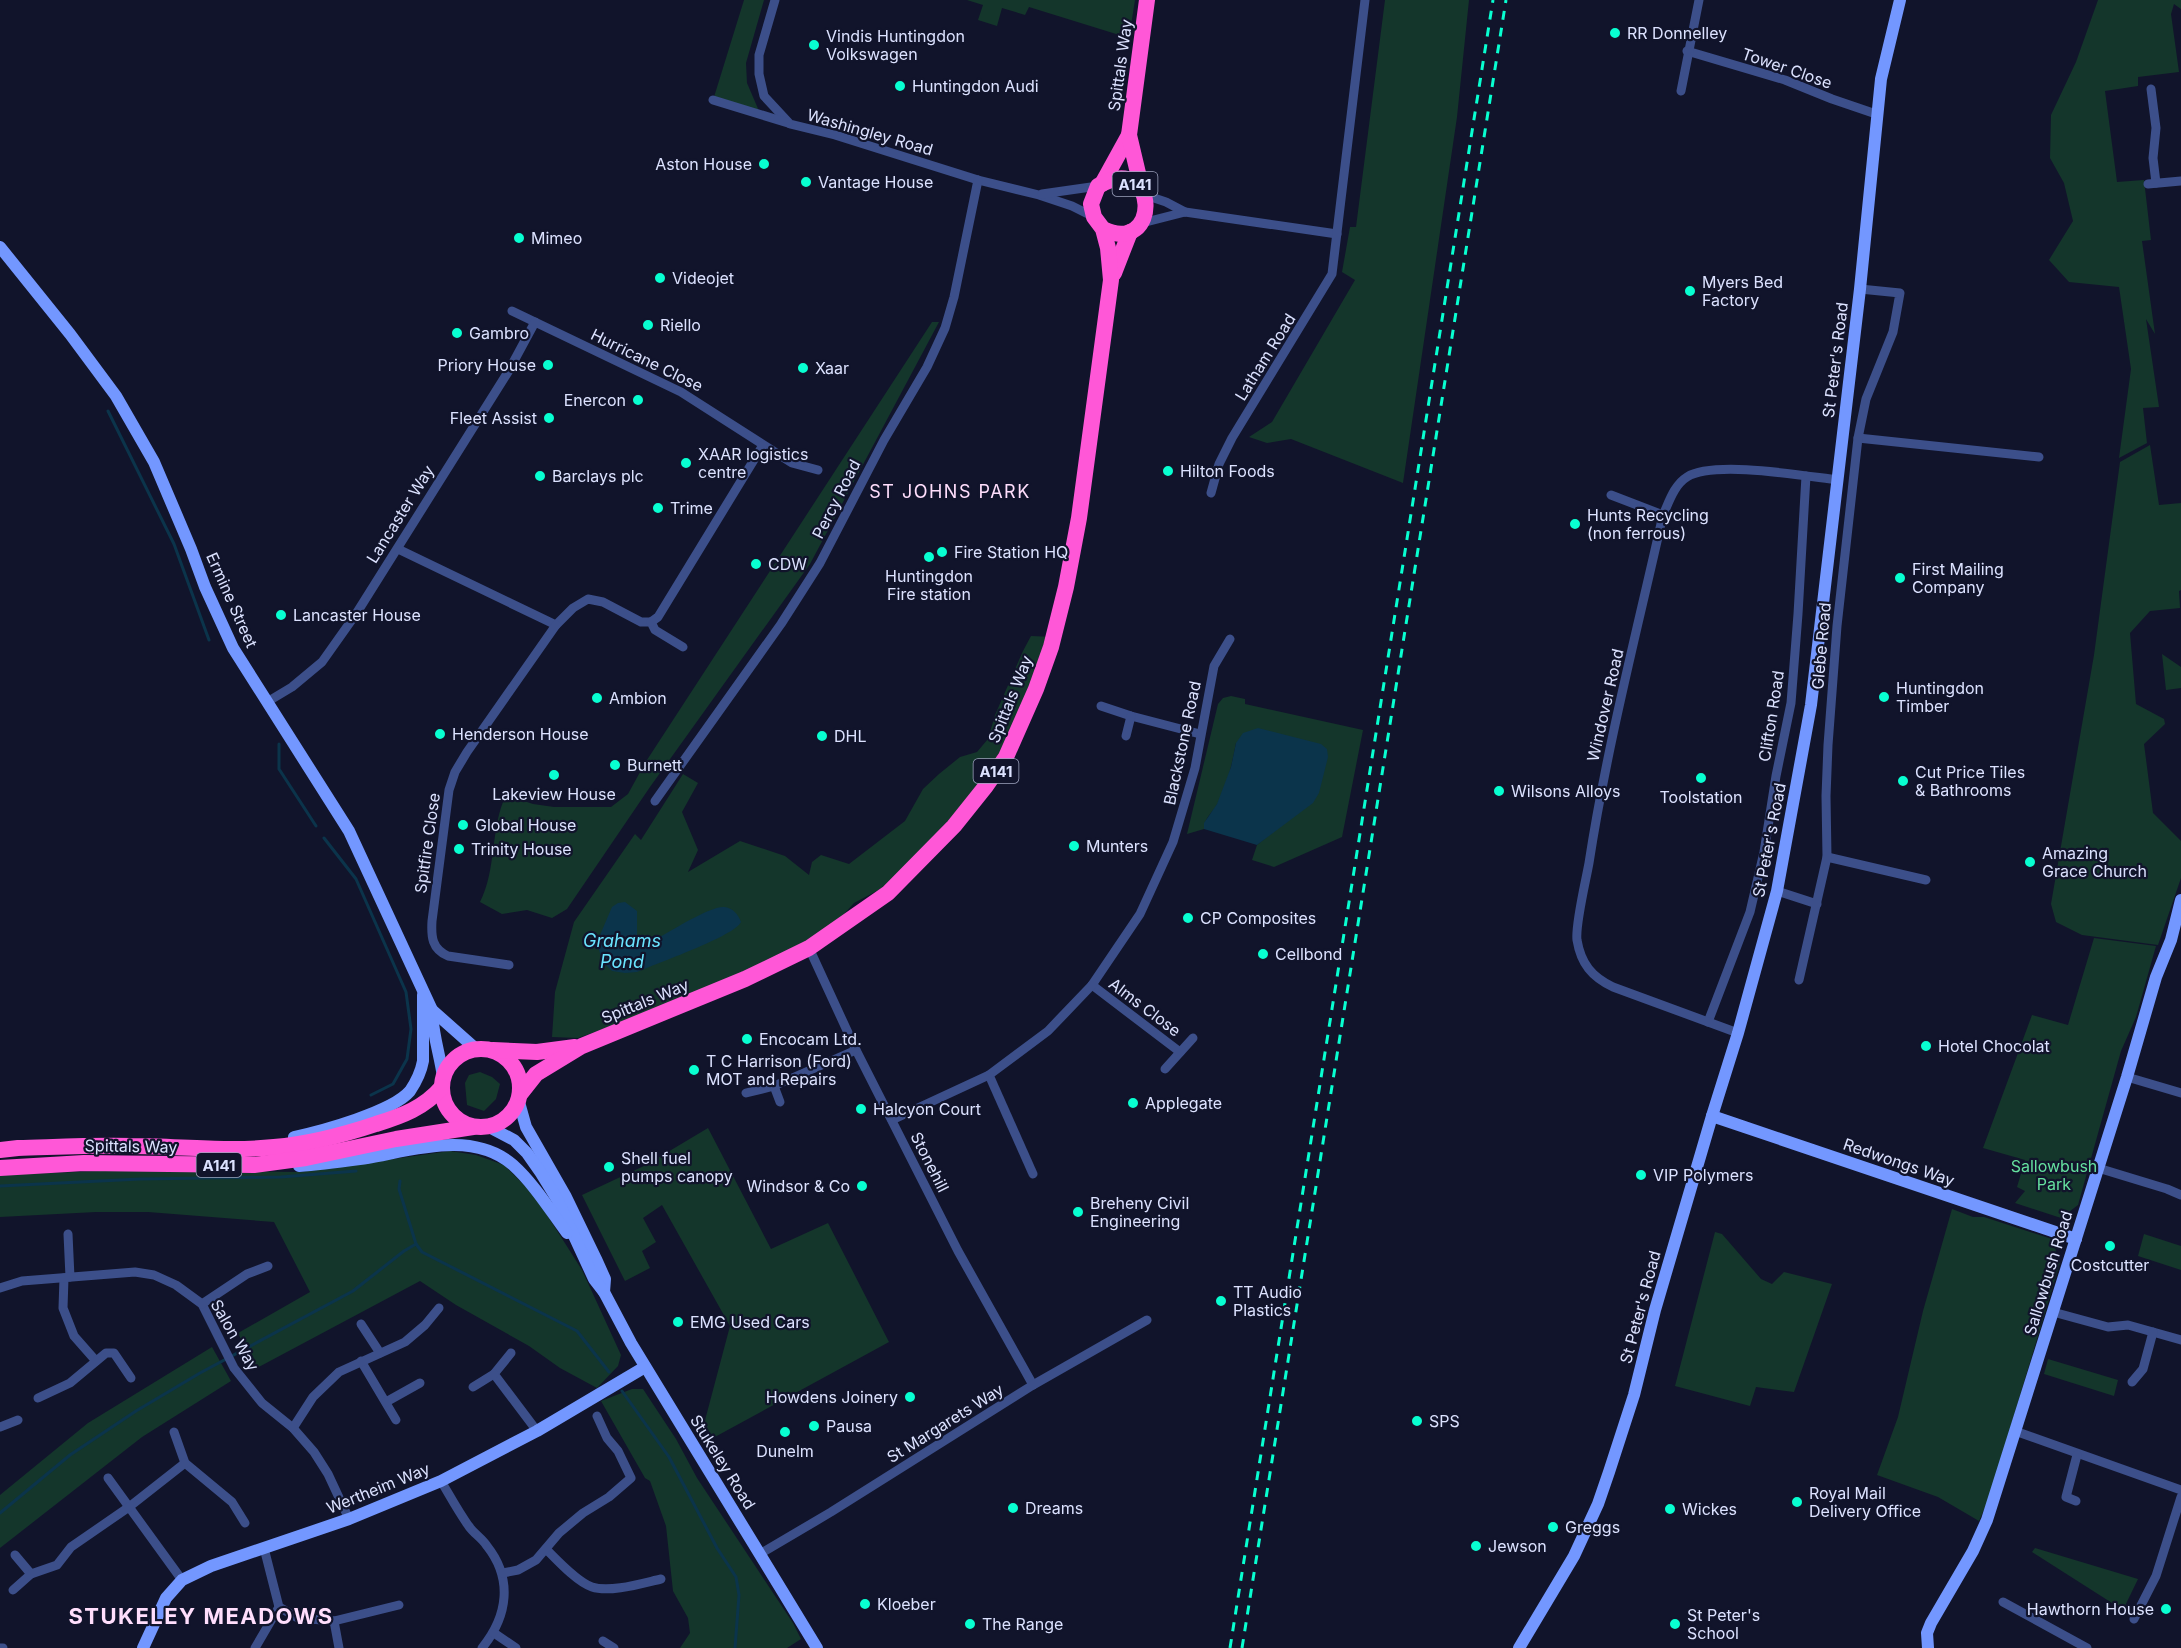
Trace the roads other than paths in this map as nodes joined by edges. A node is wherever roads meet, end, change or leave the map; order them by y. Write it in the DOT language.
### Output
graph roads {
  1 [pos="776,0"];
  2 [pos="1147,0"];
  3 [pos="1365,0"];
  4 [pos="1699,0"];
  5 [pos="1900,0"];
  6 [pos="1687,51"];
  7 [pos="2151,89"];
  8 [pos="1681,91"];
  9 [pos="713,100"];
  10 [pos="1876,114"];
  11 [pos="790,124"];
  12 [pos="1128,135"];
  13 [pos="978,180"];
  14 [pos="2181,181"];
  15 [pos="1100,185"];
  16 [pos="1143,192"];
  17 [pos="1039,195"];
  18 [pos="1185,212"];
  19 [pos="1098,223"];
  20 [pos="1136,227"];
  21 [pos="1337,234"];
  22 [pos="0,247"];
  23 [pos="1111,280"];
  24 [pos="1860,289"];
  25 [pos="512,311"];
  26 [pos="535,322"];
  27 [pos="1858,438"];
  28 [pos="763,445"];
  29 [pos="2039,457"];
  30 [pos="818,470"];
  31 [pos="1806,476"];
  32 [pos="1838,480"];
  33 [pos="1211,493"];
  34 [pos="1611,495"];
  35 [pos="1663,515"];
  36 [pos="399,549"];
  37 [pos="651,622"];
  38 [pos="556,625"];
  39 [pos="1230,639"];
  40 [pos="683,647"];
  41 [pos="267,702"];
  42 [pos="1101,706"];
  43 [pos="1131,716"];
  44 [pos="1200,734"];
  45 [pos="1126,736"];
  46 [pos="654,801"];
  47 [pos="1827,857"];
  48 [pos="1926,880"];
  49 [pos="1777,891"];
  50 [pos="2181,900"];
  51 [pos="1817,904"];
  52 [pos="809,948"];
  53 [pos="509,965"];
  54 [pos="1799,981"];
  55 [pos="1092,985"];
  56 [pos="424,992"];
  57 [pos="432,1010"];
  58 [pos="1708,1022"];
  59 [pos="1738,1033"];
  60 [pos="1193,1038"];
  61 [pos="582,1046"];
  62 [pos="476,1049"];
  63 [pos="494,1050"];
  64 [pos="856,1050"];
  65 [pos="1180,1052"];
  66 [pos="1164,1069"];
  67 [pos="989,1075"];
  68 [pos="2127,1077"];
  69 [pos="443,1082"];
  70 [pos="774,1086"];
  71 [pos="746,1093"];
  72 [pos="2181,1093"];
  73 [pos="520,1097"];
  74 [pos="780,1102"];
  75 [pos="1712,1116"];
  76 [pos="892,1120"];
  77 [pos="481,1127"];
  78 [pos="234,1148"];
  79 [pos="0,1150"];
  80 [pos="255,1165"];
  81 [pos="0,1168"];
  82 [pos="2098,1168"];
  83 [pos="1034,1174"];
  84 [pos="2181,1195"];
  85 [pos="68,1234"];
  86 [pos="2076,1239"];
  87 [pos="583,1253"];
  88 [pos="268,1266"];
  89 [pos="67,1277"];
  90 [pos="0,1288"];
  91 [pos="604,1292"];
  92 [pos="202,1305"];
  93 [pos="439,1308"];
  94 [pos="2053,1312"];
  95 [pos="1147,1320"];
  96 [pos="361,1324"];
  97 [pos="2153,1332"];
  98 [pos="2181,1340"];
  99 [pos="380,1353"];
  100 [pos="511,1353"];
  101 [pos="96,1361"];
  102 [pos="361,1361"];
  103 [pos="645,1367"];
  104 [pos="494,1374"];
  105 [pos="130,1377"];
  106 [pos="2132,1382"];
  107 [pos="420,1383"];
  108 [pos="1033,1385"];
  109 [pos="473,1387"];
  110 [pos="38,1398"];
  111 [pos="386,1402"];
  112 [pos="597,1416"];
  113 [pos="18,1420"];
  114 [pos="396,1420"];
  115 [pos="0,1427"];
  116 [pos="293,1428"];
  117 [pos="537,1431"];
  118 [pos="2015,1431"];
  119 [pos="174,1432"];
  120 [pos="2077,1455"];
  121 [pos="185,1462"];
  122 [pos="108,1478"];
  123 [pos="441,1481"];
  124 [pos="2181,1490"];
  125 [pos="2181,1497"];
  126 [pos="2076,1501"];
  127 [pos="129,1507"];
  128 [pos="349,1519"];
  129 [pos="245,1523"];
  130 [pos="264,1548"];
  131 [pos="546,1549"];
  132 [pos="760,1554"];
  133 [pos="15,1555"];
  134 [pos="503,1573"];
  135 [pos="31,1574"];
  136 [pos="661,1579"];
  137 [pos="182,1580"];
  138 [pos="13,1590"];
  139 [pos="2003,1602"];
  140 [pos="399,1605"];
  141 [pos="279,1607"];
  142 [pos="2134,1619"];
  143 [pos="334,1621"];
  144 [pos="494,1633"];
  145 [pos="603,1641"];
  146 [pos="143,1648"];
  147 [pos="255,1648"];
  148 [pos="339,1648"];
  149 [pos="482,1648"];
  150 [pos="516,1648"];
  151 [pos="614,1648"];
  152 [pos="817,1648"];
  153 [pos="1519,1648"];
  154 [pos="1928,1648"];
  155 [pos="2087,1648"];
  1 -- 11 [label="street, Washingley Road"];
  2 -- 12 [label="highway, Spittals Way / A141"];
  3 -- 21 [label="street, Latham Road"];
  4 -- 6 [label="street"];
  5 -- 10 [label="street, St Peter's Road"];
  6 -- 8 [label="street"];
  6 -- 10 [label="street, Tower Close"];
  7 -- 14 [label="street"];
  9 -- 11 [label="street"];
  10 -- 24 [label="street, St Peter's Road"];
  11 -- 13 [label="street, Washingley Road"];
  12 -- 15 [label="highway, Spittals Way / A141"];
  12 -- 16 [label="highway, Spittals Way / A141"];
  13 -- 17 [label="street, Washingley Road"];
  13 -- 46 [label="street, Percy Road"];
  15 -- 16 [label="highway, A141"];
  15 -- 17 [label="street, Washingley Road"];
  15 -- 19 [label="highway, A141"];
  16 -- 18 [label="street"];
  16 -- 20 [label="highway, A141"];
  17 -- 19 [label="street, Washingley Road"];
  18 -- 20 [label="street"];
  18 -- 21 [label="street"];
  19 -- 20 [label="highway"];
  19 -- 23 [label="highway, A141"];
  20 -- 23 [label="highway, A141"];
  21 -- 33 [label="street, Latham Road"];
  22 -- 41 [label="street, Ermine Street"];
  23 -- 52 [label="highway, Spittals Way / A141"];
  24 -- 27 [label="street, Glebe Road"];
  24 -- 32 [label="street, St Peter's Road"];
  25 -- 26 [label="street, Hurricane Close"];
  26 -- 28 [label="street, Hurricane Close"];
  26 -- 36 [label="street, Lancaster Way"];
  27 -- 29 [label="street"];
  27 -- 47 [label="street, Glebe Road"];
  28 -- 30 [label="street, Hurricane Close"];
  28 -- 37 [label="street"];
  31 -- 32 [label="street, Windover Road"];
  31 -- 35 [label="street, Windover Road"];
  31 -- 58 [label="street, Clifton Road"];
  32 -- 49 [label="street, St Peter's Road"];
  34 -- 35 [label="street"];
  35 -- 58 [label="street, Windover Road"];
  36 -- 38 [label="street"];
  36 -- 41 [label="street, Lancaster Way"];
  37 -- 38 [label="street, Spitfire Close"];
  37 -- 40 [label="street, Spitfire Close"];
  38 -- 53 [label="street, Spitfire Close"];
  39 -- 44 [label="street, Blackstone Road"];
  41 -- 56 [label="street, Ermine Street"];
  42 -- 43 [label="street"];
  43 -- 44 [label="street"];
  43 -- 45 [label="street"];
  44 -- 55 [label="street, Blackstone Road"];
  47 -- 48 [label="street"];
  47 -- 51 [label="street, Glebe Road"];
  49 -- 51 [label="street"];
  49 -- 59 [label="street, St Peter's Road"];
  50 -- 68 [label="street, Sallowbush Road"];
  51 -- 54 [label="street, Glebe Road"];
  52 -- 61 [label="highway, Spittals Way / A141"];
  52 -- 64 [label="street, Stonehill"];
  55 -- 65 [label="street, Alms Close"];
  55 -- 67 [label="street, Blackstone Road"];
  56 -- 57 [label="street, Ermine Street"];
  56 -- 78 [label="street"];
  57 -- 62 [label="street, Ermine Street"];
  57 -- 69 [label="street, Ermine Street"];
  58 -- 59 [label="street, Windover Road"];
  59 -- 75 [label="street, St Peter's Road"];
  60 -- 65 [label="street, Alms Close"];
  61 -- 63 [label="highway, Spittals Way / A141"];
  61 -- 73 [label="highway, Spittals Way / A141"];
  62 -- 63 [label="highway"];
  62 -- 69 [label="highway"];
  63 -- 73 [label="highway"];
  64 -- 70 [label="street"];
  64 -- 76 [label="street, Stonehill"];
  65 -- 66 [label="street, Alms Close"];
  67 -- 76 [label="street, Blackstone Road"];
  67 -- 83 [label="street"];
  68 -- 72 [label="street"];
  68 -- 82 [label="street, Sallowbush Road"];
  69 -- 77 [label="highway"];
  69 -- 78 [label="highway, Spittals Way / A141"];
  70 -- 71 [label="street"];
  70 -- 74 [label="street"];
  73 -- 77 [label="highway"];
  73 -- 91 [label="street, Stukeley Road"];
  75 -- 86 [label="street, Redwongs Way"];
  75 -- 153 [label="street, St Peter's Road"];
  76 -- 108 [label="street, Stonehill"];
  77 -- 80 [label="highway, Spittals Way / A141"];
  77 -- 87 [label="street, Stukeley Road"];
  78 -- 79 [label="highway, Spittals Way / A141"];
  80 -- 81 [label="highway, Spittals Way / A141"];
  80 -- 87 [label="street"];
  82 -- 84 [label="street"];
  82 -- 86 [label="street, Sallowbush Road"];
  85 -- 89 [label="street"];
  86 -- 94 [label="street, Sallowbush Road"];
  87 -- 91 [label="street, Stukeley Road"];
  88 -- 92 [label="street"];
  89 -- 90 [label="street, Salon Way"];
  89 -- 92 [label="street, Salon Way"];
  89 -- 101 [label="street"];
  91 -- 103 [label="street, Stukeley Road"];
  92 -- 116 [label="street, Salon Way"];
  93 -- 99 [label="street"];
  94 -- 97 [label="street"];
  94 -- 118 [label="street, Sallowbush Road"];
  95 -- 108 [label="street, St Margarets Way"];
  96 -- 99 [label="street"];
  97 -- 98 [label="street"];
  97 -- 106 [label="street"];
  99 -- 102 [label="street"];
  100 -- 104 [label="street"];
  101 -- 105 [label="street"];
  101 -- 110 [label="street"];
  102 -- 111 [label="street"];
  102 -- 116 [label="street"];
  103 -- 117 [label="street, Wertheim Way"];
  103 -- 132 [label="street, Stukeley Road"];
  104 -- 109 [label="street"];
  104 -- 117 [label="street"];
  107 -- 111 [label="street"];
  108 -- 132 [label="street, St Margarets Way"];
  111 -- 114 [label="street"];
  112 -- 131 [label="street"];
  113 -- 115 [label="street"];
  116 -- 128 [label="street, Salon Way"];
  117 -- 123 [label="street, Wertheim Way"];
  118 -- 120 [label="street"];
  118 -- 154 [label="street, Sallowbush Road"];
  119 -- 121 [label="street"];
  120 -- 124 [label="street"];
  120 -- 126 [label="street"];
  121 -- 127 [label="street"];
  121 -- 129 [label="street"];
  122 -- 127 [label="street"];
  123 -- 128 [label="street, Wertheim Way"];
  123 -- 134 [label="street"];
  125 -- 142 [label="street"];
  127 -- 135 [label="street"];
  127 -- 137 [label="street"];
  128 -- 130 [label="street, Wertheim Way"];
  130 -- 137 [label="street, Wertheim Way"];
  130 -- 141 [label="street"];
  131 -- 134 [label="street"];
  131 -- 136 [label="street"];
  132 -- 152 [label="street, Stukeley Road"];
  133 -- 135 [label="street"];
  134 -- 144 [label="street"];
  135 -- 138 [label="street"];
  137 -- 146 [label="street, Wertheim Way"];
  139 -- 155 [label="street"];
  140 -- 143 [label="street"];
  141 -- 143 [label="street"];
  141 -- 147 [label="street"];
  143 -- 148 [label="street"];
  144 -- 149 [label="street"];
  144 -- 150 [label="street"];
  145 -- 151 [label="street"];
}
